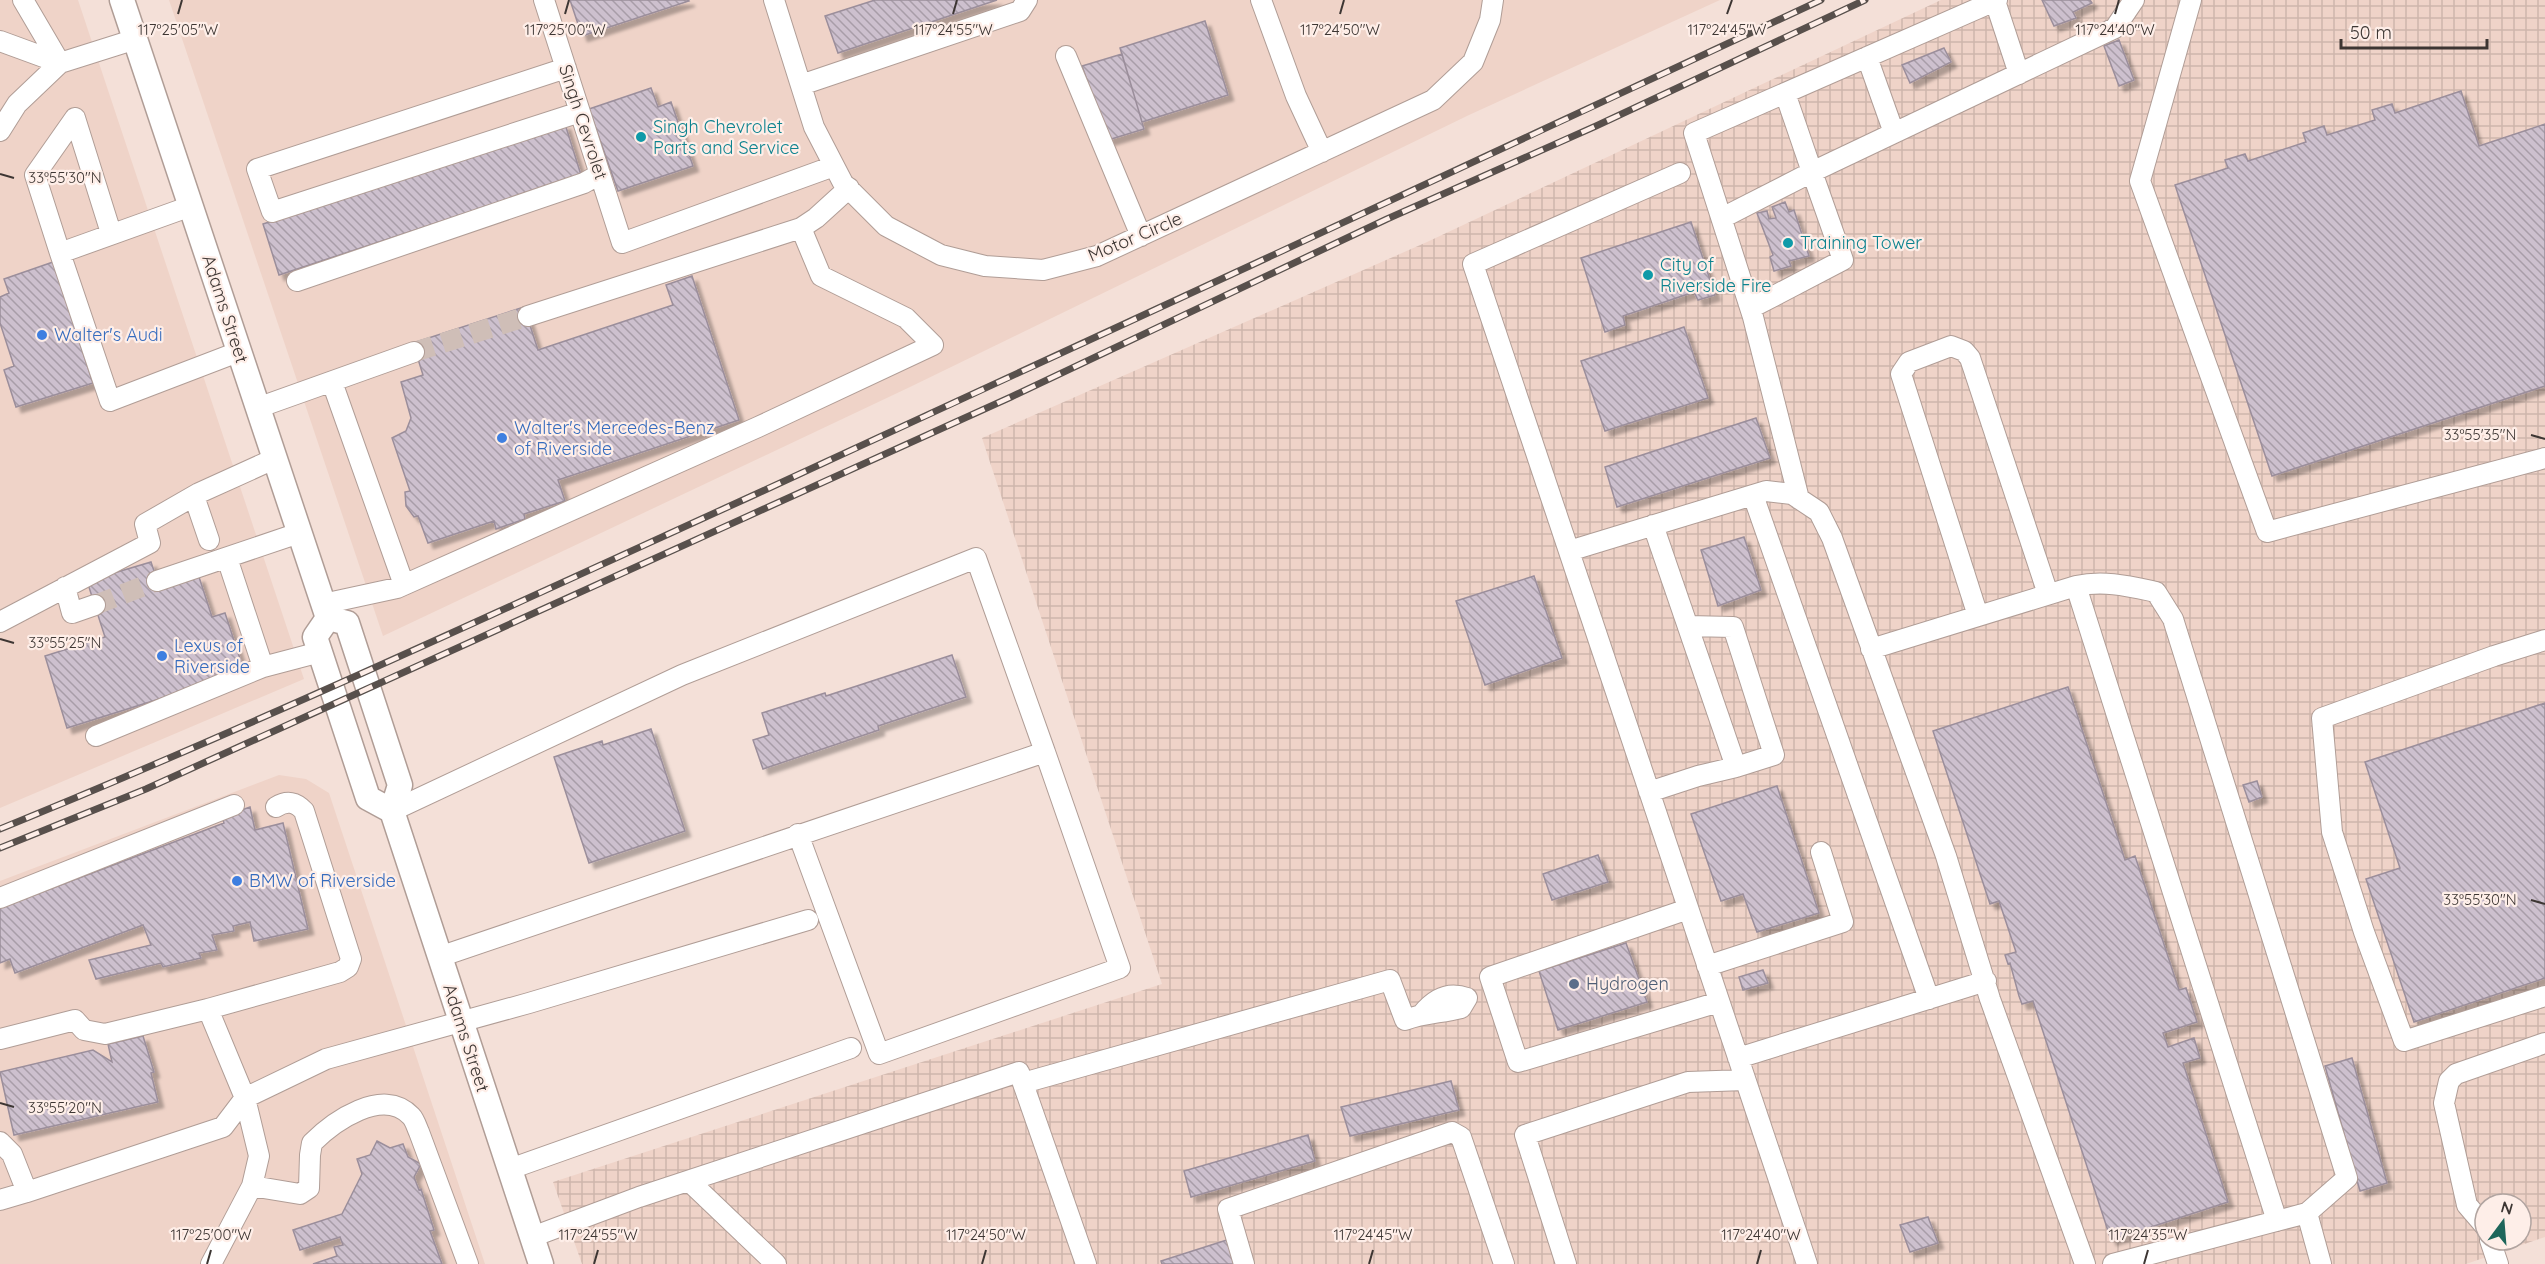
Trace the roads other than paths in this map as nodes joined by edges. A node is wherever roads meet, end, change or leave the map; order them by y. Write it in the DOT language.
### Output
graph roads {
  1 [pos="23,0"];
  2 [pos="123,0"];
  3 [pos="544,0"];
  4 [pos="774,0"];
  5 [pos="1027,0"];
  6 [pos="1261,0"];
  7 [pos="1493,0"];
  8 [pos="1996,0"];
  9 [pos="2134,0"];
  10 [pos="2191,0"];
  11 [pos="136,39"];
  12 [pos="0,41"];
  13 [pos="1066,56"];
  14 [pos="1867,57"];
  15 [pos="60,63"];
  16 [pos="566,68"];
  17 [pos="2019,74"];
  18 [pos="801,85"];
  19 [pos="1785,93"];
  20 [pos="6,109"];
  21 [pos="580,112"];
  22 [pos="0,131"];
  23 [pos="1894,133"];
  24 [pos="1322,152"];
  25 [pos="834,166"];
  26 [pos="1812,172"];
  27 [pos="1680,173"];
  28 [pos="600,174"];
  29 [pos="849,188"];
  30 [pos="191,206"];
  31 [pos="1722,218"];
  32 [pos="801,228"];
  33 [pos="111,233"];
  34 [pos="1141,236"];
  35 [pos="60,254"];
  36 [pos="297,281"];
  37 [pos="1751,308"];
  38 [pos="528,316"];
  39 [pos="238,352"];
  40 [pos="414,352"];
  41 [pos="332,382"];
  42 [pos="257,408"];
  43 [pos="2545,458"];
  44 [pos="274,459"];
  45 [pos="1753,495"];
  46 [pos="194,496"];
  47 [pos="1799,499"];
  48 [pos="1653,525"];
  49 [pos="299,533"];
  50 [pos="209,540"];
  51 [pos="1569,551"];
  52 [pos="227,558"];
  53 [pos="157,581"];
  54 [pos="404,585"];
  55 [pos="2076,586"];
  56 [pos="65,588"];
  57 [pos="2048,594"];
  58 [pos="95,605"];
  59 [pos="326,611"];
  60 [pos="1978,616"];
  61 [pos="0,622"];
  62 [pos="1688,626"];
  63 [pos="2545,640"];
  64 [pos="1871,649"];
  65 [pos="320,652"];
  66 [pos="263,667"];
  67 [pos="96,736"];
  68 [pos="1045,752"];
  69 [pos="1736,767"];
  70 [pos="1649,792"];
  71 [pos="234,805"];
  72 [pos="276,807"];
  73 [pos="392,811"];
  74 [pos="798,834"];
  75 [pos="1821,852"];
  76 [pos="0,898"];
  77 [pos="1688,909"];
  78 [pos="808,920"];
  79 [pos="439,957"];
  80 [pos="1707,966"];
  81 [pos="1986,981"];
  82 [pos="1494,990"];
  83 [pos="2545,996"];
  84 [pos="1929,999"];
  85 [pos="1719,1002"];
  86 [pos="208,1009"];
  87 [pos="460,1021"];
  88 [pos="0,1040"];
  89 [pos="2545,1043"];
  90 [pos="851,1048"];
  91 [pos="1738,1059"];
  92 [pos="1745,1080"];
  93 [pos="1023,1083"];
  94 [pos="245,1098"];
  95 [pos="0,1142"];
  96 [pos="510,1169"];
  97 [pos="689,1180"];
  98 [pos="252,1186"];
  99 [pos="27,1192"];
  100 [pos="0,1200"];
  101 [pos="2473,1212"];
  102 [pos="2307,1214"];
  103 [pos="2277,1221"];
  104 [pos="532,1237"];
  105 [pos="211,1264"];
  106 [pos="468,1264"];
  107 [pos="541,1264"];
  108 [pos="776,1264"];
  109 [pos="1086,1264"];
  110 [pos="1244,1264"];
  111 [pos="1504,1264"];
  112 [pos="1566,1264"];
  113 [pos="1807,1264"];
  114 [pos="2085,1264"];
  115 [pos="2113,1264"];
  116 [pos="2321,1264"];
  1 -- 15 [label="street"];
  2 -- 11 [label="main road, Adams Street"];
  3 -- 16 [label="street, Singh Cevrolet"];
  4 -- 18 [label="street, Motor Circle"];
  5 -- 18 [label="street"];
  6 -- 24 [label="street"];
  7 -- 24 [label="street, Motor Circle"];
  8 -- 14 [label="street"];
  8 -- 17 [label="street"];
  9 -- 17 [label="street"];
  10 -- 43 [label="street"];
  11 -- 15 [label="street"];
  11 -- 30 [label="main road, Adams Street"];
  12 -- 15 [label="street"];
  13 -- 34 [label="street"];
  14 -- 19 [label="street"];
  14 -- 23 [label="street"];
  15 -- 20 [label="street"];
  16 -- 21 [label="street, Singh Cevrolet"];
  16 -- 21 [label="street"];
  17 -- 23 [label="street"];
  18 -- 25 [label="street, Motor Circle"];
  19 -- 26 [label="street"];
  19 -- 31 [label="street"];
  20 -- 22 [label="street"];
  21 -- 28 [label="street, Singh Cevrolet"];
  23 -- 26 [label="street"];
  24 -- 34 [label="street, Motor Circle"];
  25 -- 28 [label="street, Singh Cevrolet"];
  25 -- 29 [label="street, Motor Circle"];
  26 -- 31 [label="street"];
  26 -- 37 [label="street"];
  27 -- 51 [label="street"];
  28 -- 36 [label="street"];
  29 -- 32 [label="street"];
  29 -- 34 [label="street, Motor Circle"];
  30 -- 33 [label="street"];
  30 -- 39 [label="main road, Adams Street"];
  31 -- 37 [label="street"];
  32 -- 38 [label="street"];
  32 -- 54 [label="street"];
  33 -- 35 [label="street"];
  33 -- 35 [label="street"];
  35 -- 39 [label="street"];
  37 -- 47 [label="street"];
  39 -- 42 [label="main road, Adams Street"];
  40 -- 41 [label="street"];
  41 -- 42 [label="street"];
  41 -- 54 [label="street"];
  42 -- 44 [label="main road, Adams Street"];
  44 -- 46 [label="street"];
  44 -- 49 [label="main road, Adams Street"];
  45 -- 47 [label="street"];
  45 -- 48 [label="street"];
  45 -- 84 [label="street"];
  46 -- 50 [label="street"];
  46 -- 56 [label="street"];
  47 -- 64 [label="street"];
  48 -- 51 [label="street"];
  48 -- 62 [label="street"];
  49 -- 52 [label="street"];
  49 -- 59 [label="main road, Adams Street"];
  51 -- 70 [label="street"];
  52 -- 53 [label="street"];
  52 -- 66 [label="street"];
  54 -- 59 [label="street"];
  55 -- 57 [label="street"];
  55 -- 102 [label="street"];
  55 -- 103 [label="street"];
  56 -- 58 [label="street"];
  56 -- 61 [label="street"];
  57 -- 60 [label="street"];
  57 -- 60 [label="street"];
  59 -- 65 [label="main road"];
  59 -- 73 [label="main road"];
  60 -- 64 [label="street"];
  62 -- 69 [label="street"];
  62 -- 69 [label="street"];
  63 -- 83 [label="street"];
  64 -- 81 [label="street"];
  65 -- 66 [label="street"];
  65 -- 73 [label="main road"];
  66 -- 67 [label="street"];
  68 -- 73 [label="street"];
  68 -- 74 [label="street"];
  68 -- 74 [label="street"];
  69 -- 70 [label="street"];
  70 -- 77 [label="street"];
  71 -- 76 [label="street"];
  72 -- 86 [label="street"];
  73 -- 79 [label="main road, Adams Street"];
  74 -- 79 [label="street"];
  75 -- 80 [label="street"];
  77 -- 80 [label="street"];
  77 -- 82 [label="street"];
  78 -- 87 [label="street"];
  79 -- 87 [label="main road, Adams Street"];
  80 -- 85 [label="street"];
  81 -- 84 [label="street"];
  81 -- 114 [label="street"];
  82 -- 85 [label="street"];
  82 -- 93 [label="street"];
  84 -- 91 [label="street"];
  85 -- 91 [label="street"];
  86 -- 88 [label="street"];
  86 -- 94 [label="street"];
  87 -- 94 [label="street"];
  87 -- 96 [label="main road, Adams Street"];
  89 -- 101 [label="street"];
  90 -- 96 [label="street"];
  91 -- 92 [label="street"];
  92 -- 112 [label="street"];
  92 -- 113 [label="street"];
  93 -- 97 [label="street"];
  93 -- 109 [label="street"];
  94 -- 98 [label="street"];
  94 -- 99 [label="street"];
  95 -- 99 [label="street"];
  96 -- 104 [label="main road, Adams Street"];
  97 -- 104 [label="street"];
  97 -- 108 [label="street"];
  98 -- 105 [label="street"];
  98 -- 106 [label="street"];
  99 -- 100 [label="street"];
  102 -- 103 [label="street"];
  102 -- 116 [label="street"];
  103 -- 115 [label="street"];
  104 -- 107 [label="main road, Adams Street"];
  110 -- 111 [label="street"];
}
